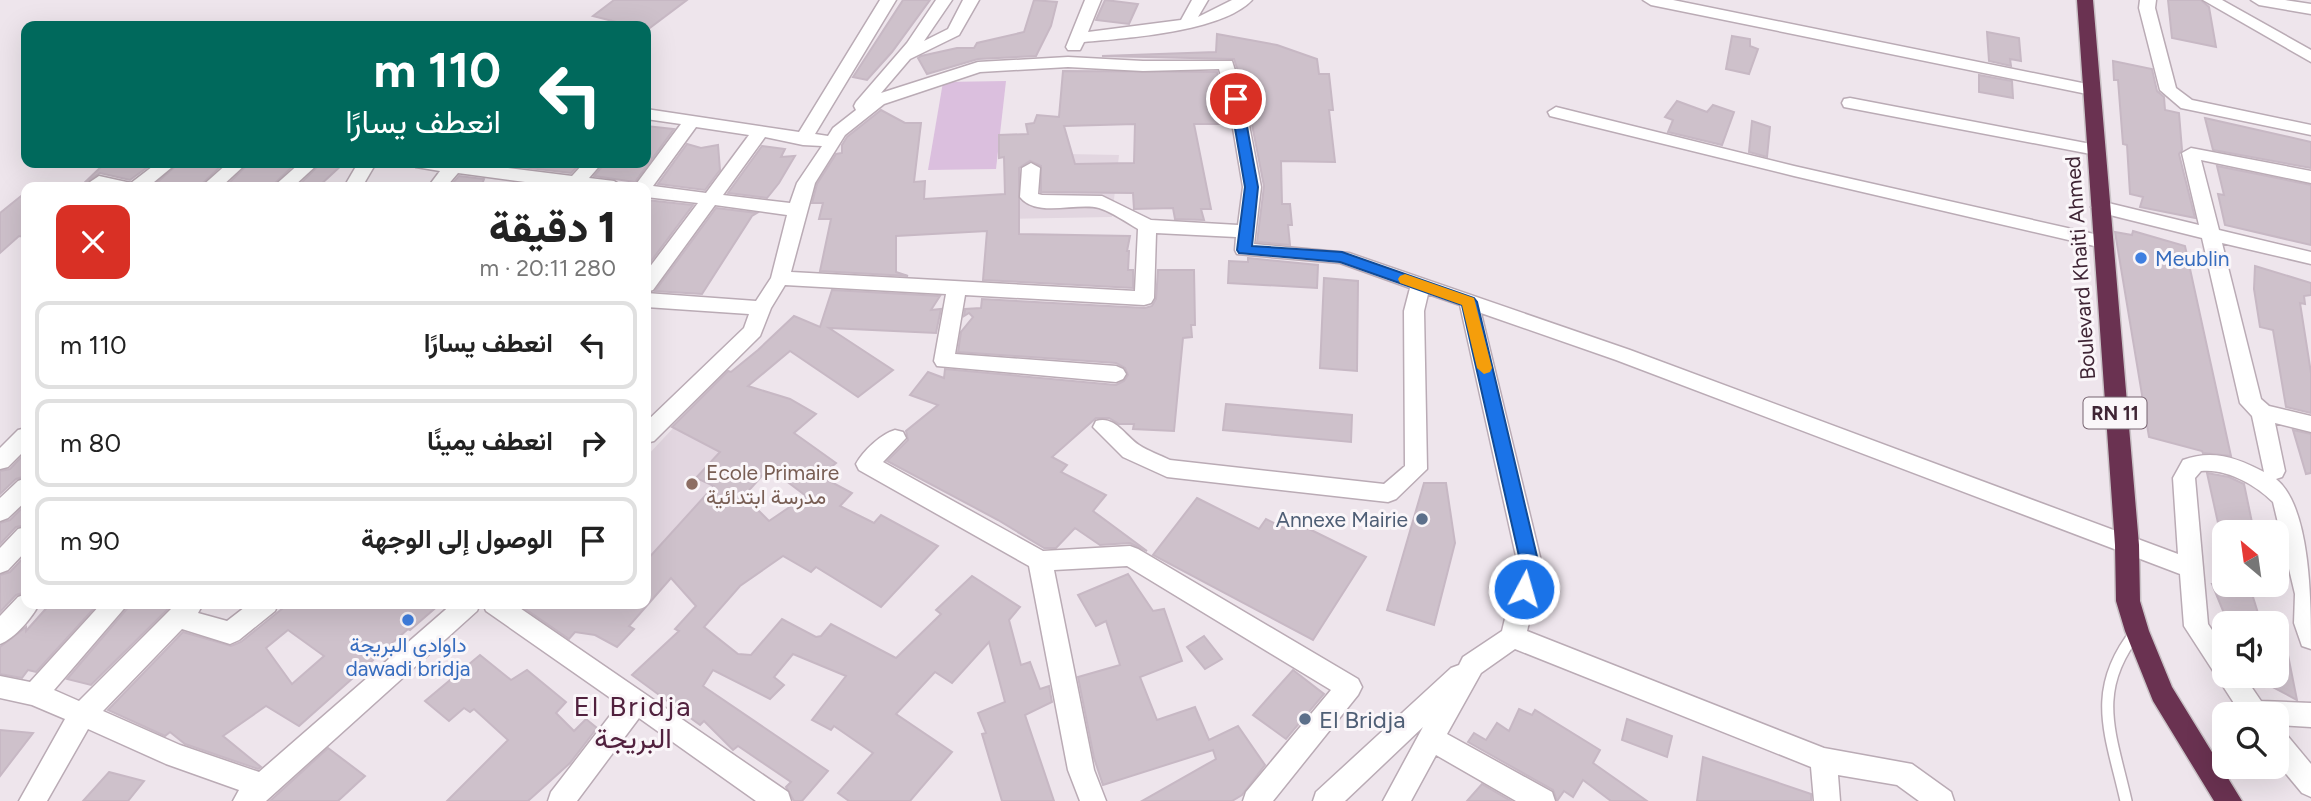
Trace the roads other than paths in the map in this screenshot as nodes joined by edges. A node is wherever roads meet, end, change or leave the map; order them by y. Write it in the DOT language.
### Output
graph roads {
  1 [pos="888,0"];
  2 [pos="944,0"];
  3 [pos="971,0"];
  4 [pos="1093,0"];
  5 [pos="1200,0"];
  6 [pos="1244,0"];
  7 [pos="1651,0"];
  8 [pos="2085,0"];
  9 [pos="2148,0"];
  10 [pos="2211,0"];
  11 [pos="2259,0"];
  12 [pos="2286,5"];
  13 [pos="2311,9"];
  14 [pos="2311,19"];
  15 [pos="1186,24"];
  16 [pos="1078,37"];
  17 [pos="2311,57"];
  18 [pos="903,58"];
  19 [pos="1068,62"];
  20 [pos="2092,90"];
  21 [pos="1850,103"];
  22 [pos="1556,113"];
  23 [pos="651,115"];
  24 [pos="692,121"];
  25 [pos="2311,130"];
  26 [pos="761,131"];
  27 [pos="836,137"];
  28 [pos="803,140"];
  29 [pos="2096,150"];
  30 [pos="162,168"];
  31 [pos="232,168"];
  32 [pos="304,168"];
  33 [pos="453,168"];
  34 [pos="474,168"];
  35 [pos="588,168"];
  36 [pos="1031,168"];
  37 [pos="515,175"];
  38 [pos="2311,177"];
  39 [pos="143,182"];
  40 [pos="216,182"];
  41 [pos="288,182"];
  42 [pos="440,182"];
  43 [pos="556,182"];
  44 [pos="576,182"];
  45 [pos="650,182"];
  46 [pos="651,190"];
  47 [pos="709,199"];
  48 [pos="2100,207"];
  49 [pos="797,210"];
  50 [pos="1147,226"];
  51 [pos="1247,232"];
  52 [pos="2212,234"];
  53 [pos="2103,242"];
  54 [pos="2311,258"];
  55 [pos="651,278"];
  56 [pos="780,278"];
  57 [pos="1420,285"];
  58 [pos="957,288"];
  59 [pos="651,300"];
  60 [pos="1469,302"];
  61 [pos="761,308"];
  62 [pos="1116,373"];
  63 [pos="2262,412"];
  64 [pos="656,414"];
  65 [pos="2311,424"];
  66 [pos="1104,427"];
  67 [pos="895,438"];
  68 [pos="21,441"];
  69 [pos="0,461"];
  70 [pos="2274,471"];
  71 [pos="21,492"];
  72 [pos="0,512"];
  73 [pos="21,541"];
  74 [pos="2127,545"];
  75 [pos="1040,561"];
  76 [pos="0,563"];
  77 [pos="2190,568"];
  78 [pos="2309,593"];
  79 [pos="22,609"];
  80 [pos="112,609"];
  81 [pos="260,609"];
  82 [pos="462,609"];
  83 [pos="502,609"];
  84 [pos="185,611"];
  85 [pos="2137,631"];
  86 [pos="0,632"];
  87 [pos="1513,637"];
  88 [pos="2311,638"];
  89 [pos="2212,649"];
  90 [pos="1472,665"];
  91 [pos="0,687"];
  92 [pos="35,694"];
  93 [pos="635,703"];
  94 [pos="2289,714"];
  95 [pos="82,715"];
  96 [pos="2311,715"];
  97 [pos="1432,739"];
  98 [pos="2289,757"];
  99 [pos="1824,760"];
  100 [pos="2311,784"];
  101 [pos="255,794"];
  102 [pos="32,801"];
  103 [pos="561,801"];
  104 [pos="778,801"];
  105 [pos="1093,801"];
  106 [pos="1256,801"];
  107 [pos="1326,801"];
  108 [pos="1396,801"];
  109 [pos="1542,801"];
  110 [pos="1827,801"];
  111 [pos="1941,801"];
  112 [pos="2126,801"];
  113 [pos="2229,801"];
  1 -- 28 [label="street"];
  2 -- 18 [label="street"];
  3 -- 18 [label="street"];
  4 -- 16 [label="street"];
  5 -- 15 [label="street"];
  6 -- 15 [label="street"];
  7 -- 20 [label="street"];
  8 -- 20 [label="highway, Boulevard Khaiti Ahmed / RN 11"];
  9 -- 25 [label="street"];
  10 -- 17 [label="street"];
  11 -- 12 [label="street"];
  12 -- 13 [label="street"];
  12 -- 14 [label="street"];
  15 -- 16 [label="street"];
  16 -- 19 [label="street"];
  18 -- 27 [label="street"];
  19 -- 27 [label="street"];
  19 -- 51 [label="street"];
  20 -- 29 [label="highway, Boulevard Khaiti Ahmed / RN 11"];
  21 -- 29 [label="street"];
  22 -- 53 [label="street"];
  23 -- 24 [label="street"];
  24 -- 26 [label="street"];
  24 -- 45 [label="street"];
  26 -- 28 [label="street"];
  26 -- 47 [label="street"];
  27 -- 28 [label="street"];
  27 -- 49 [label="street"];
  29 -- 48 [label="highway, Boulevard Khaiti Ahmed / RN 11"];
  30 -- 39 [label="street"];
  31 -- 40 [label="street"];
  32 -- 41 [label="street"];
  33 -- 42 [label="street"];
  34 -- 37 [label="street"];
  35 -- 44 [label="street"];
  36 -- 50 [label="street"];
  37 -- 43 [label="street"];
  38 -- 52 [label="street"];
  46 -- 47 [label="street"];
  47 -- 49 [label="street"];
  47 -- 55 [label="street"];
  48 -- 52 [label="street"];
  48 -- 53 [label="highway, Boulevard Khaiti Ahmed / RN 11"];
  49 -- 56 [label="street"];
  50 -- 51 [label="street"];
  50 -- 58 [label="street"];
  51 -- 57 [label="street"];
  52 -- 54 [label="street"];
  52 -- 63 [label="street"];
  53 -- 74 [label="highway, Boulevard Khaiti Ahmed / RN 11"];
  56 -- 58 [label="street"];
  56 -- 61 [label="street"];
  57 -- 60 [label="street"];
  57 -- 66 [label="street"];
  58 -- 62 [label="street"];
  59 -- 61 [label="street"];
  60 -- 74 [label="street"];
  60 -- 87 [label="street"];
  61 -- 64 [label="street"];
  63 -- 65 [label="street"];
  63 -- 70 [label="street"];
  67 -- 75 [label="street"];
  68 -- 69 [label="street"];
  71 -- 72 [label="street"];
  73 -- 76 [label="street"];
  74 -- 77 [label="street"];
  74 -- 85 [label="highway, Boulevard Khaiti Ahmed / RN 11"];
  75 -- 105 [label="street"];
  75 -- 106 [label="street"];
  77 -- 78 [label="street"];
  77 -- 89 [label="street"];
  78 -- 88 [label="street"];
  79 -- 86 [label="street"];
  80 -- 92 [label="street"];
  81 -- 84 [label="street"];
  82 -- 101 [label="street"];
  83 -- 93 [label="street"];
  84 -- 95 [label="street"];
  85 -- 112 [label="lane"];
  85 -- 113 [label="highway, Boulevard Khaiti Ahmed / RN 11"];
  87 -- 90 [label="street"];
  87 -- 99 [label="street"];
  90 -- 97 [label="street"];
  90 -- 107 [label="street"];
  91 -- 92 [label="street"];
  92 -- 95 [label="street"];
  93 -- 103 [label="street"];
  93 -- 104 [label="street"];
  94 -- 96 [label="street"];
  95 -- 101 [label="street"];
  95 -- 102 [label="street"];
  97 -- 108 [label="street"];
  97 -- 109 [label="street"];
  98 -- 100 [label="street"];
  99 -- 110 [label="street"];
  99 -- 111 [label="street"];
}
